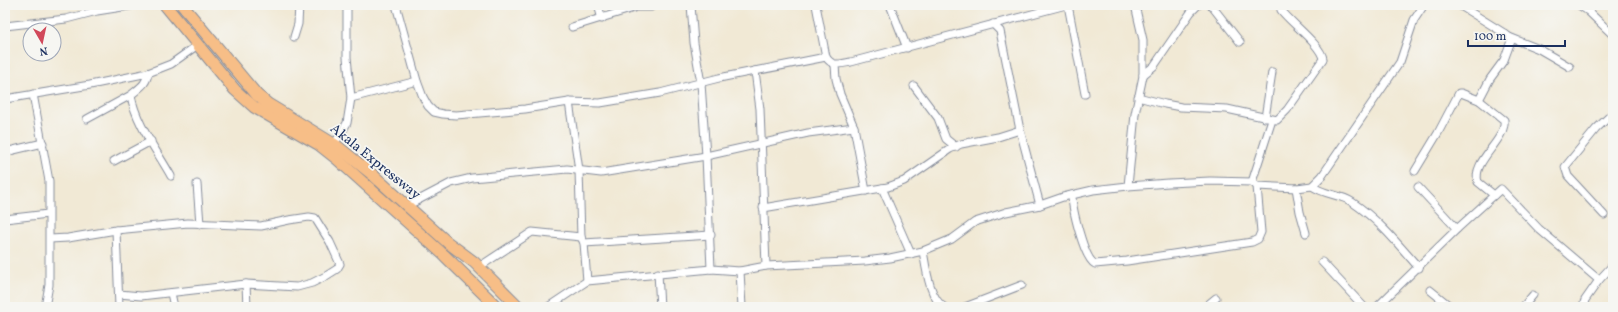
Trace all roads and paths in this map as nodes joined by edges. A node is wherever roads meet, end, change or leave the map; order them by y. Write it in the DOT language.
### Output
graph roads {
  1 [pos="135,5"];
  2 [pos="165,5"];
  3 [pos="182,5"];
  4 [pos="299,5"];
  5 [pos="347,5"];
  6 [pos="396,5"];
  7 [pos="598,5"];
  8 [pos="691,5"];
  9 [pos="816,5"];
  10 [pos="890,5"];
  11 [pos="1067,5"];
  12 [pos="1135,5"];
  13 [pos="1198,5"];
  14 [pos="1211,5"];
  15 [pos="1424,5"];
  16 [pos="1459,5"];
  17 [pos="1579,5"];
  18 [pos="651,7"];
  19 [pos="1590,8"];
  20 [pos="1281,10"];
  21 [pos="602,19"];
  22 [pos="1006,20"];
  23 [pos="994,24"];
  24 [pos="5,26"];
  25 [pos="572,26"];
  26 [pos="1000,31"];
  27 [pos="1613,35"];
  28 [pos="294,37"];
  29 [pos="1509,37"];
  30 [pos="1240,42"];
  31 [pos="199,44"];
  32 [pos="907,48"];
  33 [pos="826,57"];
  34 [pos="835,65"];
  35 [pos="1570,67"];
  36 [pos="755,71"];
  37 [pos="1272,72"];
  38 [pos="148,73"];
  39 [pos="1143,75"];
  40 [pos="417,81"];
  41 [pos="701,83"];
  42 [pos="914,86"];
  43 [pos="33,94"];
  44 [pos="1085,94"];
  45 [pos="132,95"];
  46 [pos="1138,97"];
  47 [pos="351,98"];
  48 [pos="5,99"];
  49 [pos="1479,100"];
  50 [pos="569,102"];
  51 [pos="1613,113"];
  52 [pos="87,118"];
  53 [pos="1269,119"];
  54 [pos="854,127"];
  55 [pos="1020,130"];
  56 [pos="151,141"];
  57 [pos="43,143"];
  58 [pos="760,143"];
  59 [pos="334,145"];
  60 [pos="956,146"];
  61 [pos="5,152"];
  62 [pos="706,156"];
  63 [pos="114,161"];
  64 [pos="576,171"];
  65 [pos="1415,171"];
  66 [pos="171,176"];
  67 [pos="197,184"];
  68 [pos="1255,184"];
  69 [pos="1128,186"];
  70 [pos="1312,186"];
  71 [pos="1418,187"];
  72 [pos="882,188"];
  73 [pos="1296,188"];
  74 [pos="866,191"];
  75 [pos="1072,195"];
  76 [pos="1494,195"];
  77 [pos="1040,205"];
  78 [pos="407,206"];
  79 [pos="763,208"];
  80 [pos="48,214"];
  81 [pos="1604,214"];
  82 [pos="5,219"];
  83 [pos="200,224"];
  84 [pos="1457,229"];
  85 [pos="116,230"];
  86 [pos="1306,233"];
  87 [pos="711,235"];
  88 [pos="50,239"];
  89 [pos="582,240"];
  90 [pos="923,251"];
  91 [pos="911,254"];
  92 [pos="1322,262"];
  93 [pos="476,264"];
  94 [pos="766,266"];
  95 [pos="1613,266"];
  96 [pos="1419,268"];
  97 [pos="711,269"];
  98 [pos="740,270"];
  99 [pos="658,273"];
  100 [pos="469,280"];
  101 [pos="1599,280"];
  102 [pos="587,281"];
  103 [pos="246,284"];
  104 [pos="1022,285"];
  105 [pos="499,286"];
  106 [pos="1430,290"];
  107 [pos="171,293"];
  108 [pos="119,294"];
  109 [pos="1532,296"];
  110 [pos="487,298"];
  111 [pos="1216,298"];
  112 [pos="45,307"];
  113 [pos="119,307"];
  114 [pos="174,307"];
  115 [pos="247,307"];
  116 [pos="497,307"];
  117 [pos="520,307"];
  118 [pos="548,307"];
  119 [pos="660,307"];
  120 [pos="742,307"];
  121 [pos="944,307"];
  122 [pos="966,307"];
  123 [pos="1205,307"];
  124 [pos="1364,307"];
  125 [pos="1377,307"];
  126 [pos="1451,307"];
  127 [pos="1523,307"];
  128 [pos="1586,307"];
  1 -- 24 [label="street"];
  2 -- 31 [label="main road, Akala Expressway"];
  3 -- 59 [label="main road, Akala Expressway"];
  4 -- 28 [label="street"];
  5 -- 47 [label="street"];
  6 -- 40 [label="street"];
  7 -- 21 [label="street"];
  8 -- 41 [label="street"];
  9 -- 33 [label="street"];
  10 -- 32 [label="street"];
  11 -- 22 [label="street"];
  11 -- 44 [label="street"];
  12 -- 39 [label="street"];
  13 -- 39 [label="street"];
  14 -- 30 [label="street"];
  15 -- 70 [label="street"];
  16 -- 29 [label="street"];
  17 -- 19 [label="street"];
  18 -- 21 [label="street"];
  19 -- 27 [label="street"];
  20 -- 53 [label="street"];
  21 -- 25 [label="street"];
  22 -- 23 [label="street"];
  22 -- 26 [label="street"];
  23 -- 26 [label="street"];
  23 -- 32 [label="street"];
  26 -- 55 [label="street"];
  29 -- 35 [label="street"];
  29 -- 49 [label="street"];
  31 -- 38 [label="street"];
  31 -- 100 [label="main road, Akala Expressway"];
  32 -- 34 [label="street"];
  33 -- 34 [label="street"];
  33 -- 36 [label="street"];
  34 -- 54 [label="street"];
  36 -- 41 [label="street"];
  36 -- 58 [label="street"];
  37 -- 53 [label="street"];
  38 -- 43 [label="street"];
  38 -- 45 [label="street"];
  39 -- 46 [label="street"];
  40 -- 47 [label="street"];
  40 -- 50 [label="street"];
  41 -- 50 [label="street"];
  41 -- 62 [label="street"];
  42 -- 60 [label="street"];
  43 -- 48 [label="street"];
  43 -- 57 [label="street"];
  45 -- 52 [label="street"];
  45 -- 56 [label="street"];
  46 -- 53 [label="street"];
  46 -- 69 [label="street"];
  47 -- 59 [label="street"];
  49 -- 65 [label="street"];
  49 -- 76 [label="street"];
  50 -- 64 [label="street"];
  51 -- 81 [label="street"];
  53 -- 68 [label="street"];
  54 -- 58 [label="street"];
  54 -- 74 [label="street"];
  55 -- 60 [label="street"];
  55 -- 77 [label="street"];
  56 -- 63 [label="street"];
  56 -- 66 [label="street"];
  57 -- 61 [label="street"];
  57 -- 80 [label="street"];
  58 -- 62 [label="street"];
  58 -- 79 [label="street"];
  59 -- 78 [label="main road, Akala Expressway"];
  60 -- 72 [label="street"];
  62 -- 64 [label="street"];
  62 -- 87 [label="street"];
  64 -- 78 [label="street"];
  64 -- 89 [label="street"];
  67 -- 83 [label="street"];
  68 -- 69 [label="street"];
  68 -- 73 [label="street"];
  68 -- 75 [label="street"];
  69 -- 75 [label="street"];
  70 -- 73 [label="street"];
  70 -- 96 [label="street"];
  71 -- 84 [label="street"];
  72 -- 74 [label="street"];
  72 -- 91 [label="street"];
  73 -- 86 [label="street"];
  74 -- 79 [label="street"];
  75 -- 77 [label="street"];
  76 -- 84 [label="street"];
  76 -- 101 [label="street"];
  77 -- 90 [label="street"];
  78 -- 93 [label="main road, Akala Expressway"];
  79 -- 94 [label="street"];
  80 -- 82 [label="street"];
  80 -- 88 [label="street"];
  83 -- 85 [label="street"];
  83 -- 103 [label="street"];
  84 -- 96 [label="street"];
  85 -- 88 [label="street"];
  85 -- 108 [label="street"];
  87 -- 89 [label="street"];
  87 -- 97 [label="street"];
  88 -- 112 [label="street"];
  89 -- 93 [label="street"];
  89 -- 102 [label="street"];
  90 -- 91 [label="street"];
  90 -- 121 [label="street"];
  91 -- 94 [label="street"];
  92 -- 124 [label="street"];
  93 -- 100 [label="main road"];
  93 -- 105 [label="main road, Akala Expressway"];
  94 -- 98 [label="street"];
  95 -- 101 [label="street"];
  96 -- 125 [label="street"];
  97 -- 98 [label="street"];
  97 -- 99 [label="street"];
  98 -- 120 [label="street"];
  99 -- 102 [label="street"];
  99 -- 119 [label="street"];
  100 -- 110 [label="main road, Akala Expressway"];
  101 -- 128 [label="street"];
  102 -- 118 [label="street"];
  103 -- 107 [label="street"];
  103 -- 115 [label="street"];
  104 -- 122 [label="street"];
  105 -- 110 [label="main road"];
  105 -- 117 [label="main road, Akala Expressway"];
  106 -- 126 [label="street"];
  107 -- 108 [label="street"];
  107 -- 114 [label="street"];
  108 -- 113 [label="street"];
  109 -- 127 [label="street"];
  110 -- 116 [label="main road, Akala Expressway"];
  111 -- 123 [label="street"];
}
